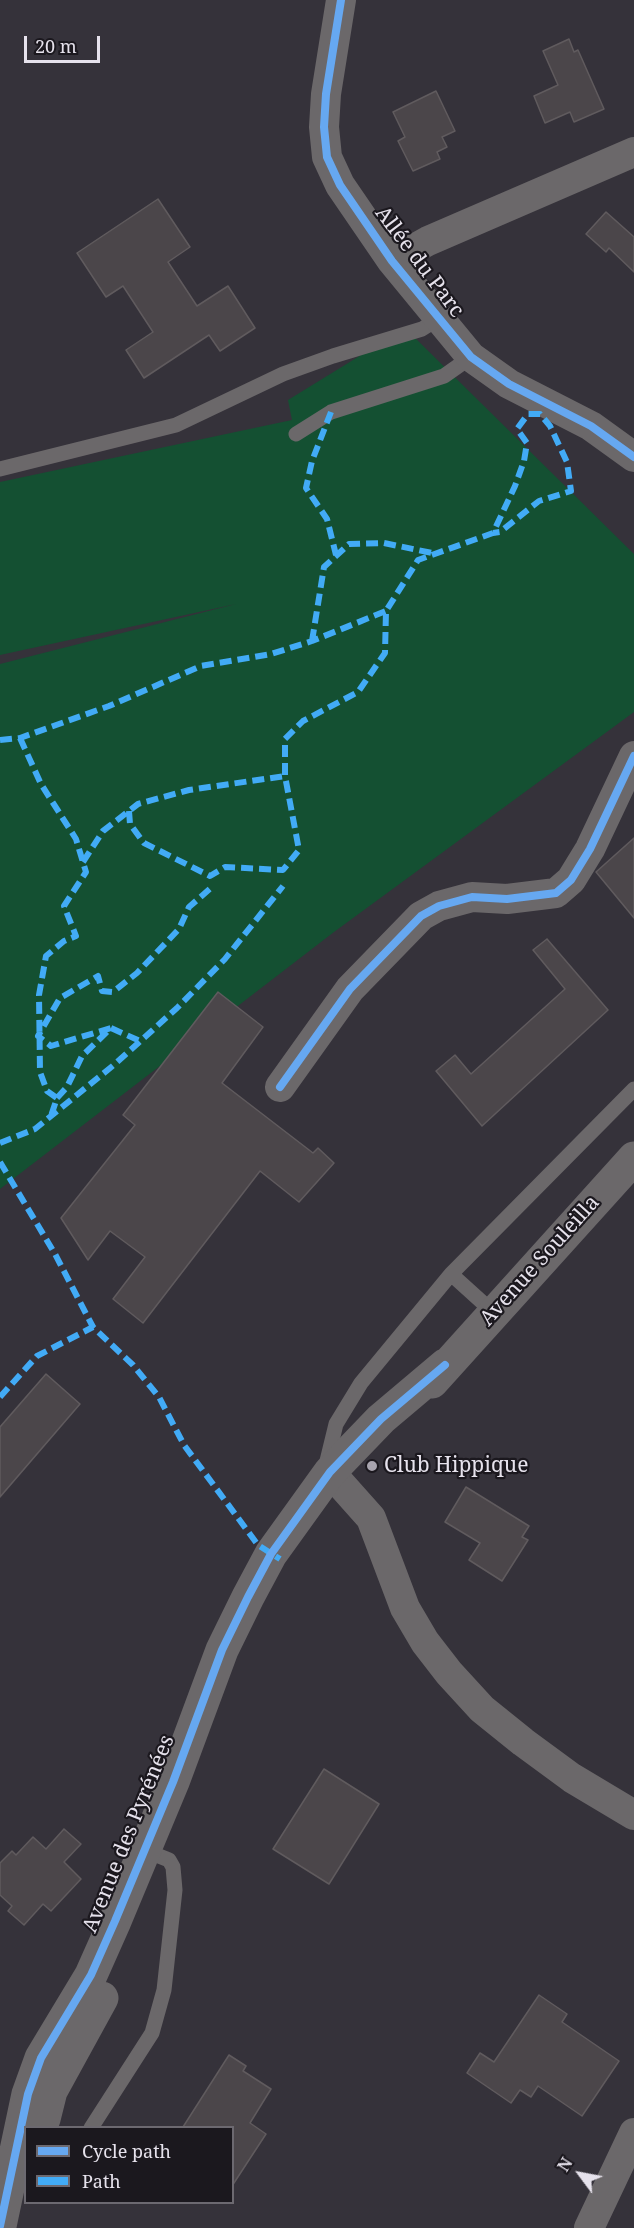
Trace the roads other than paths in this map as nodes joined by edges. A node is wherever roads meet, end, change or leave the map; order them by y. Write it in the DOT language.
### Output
graph roads {
  1 [pos="341,0"];
  2 [pos="634,152"];
  3 [pos="392,261"];
  4 [pos="438,319"];
  5 [pos="471,357"];
  6 [pos="296,434"];
  7 [pos="634,457"];
  8 [pos="0,469"];
  9 [pos="634,756"];
  10 [pos="280,1087"];
  11 [pos="634,1089"];
  12 [pos="634,1158"];
  13 [pos="451,1274"];
  14 [pos="493,1312"];
  15 [pos="336,1480"];
  16 [pos="634,1815"];
  17 [pos="153,1853"];
  18 [pos="27,2126"];
  19 [pos="92,2126"];
  20 [pos="634,2133"];
  21 [pos="16,2143"];
  22 [pos="27,2204"];
  23 [pos="0,2224"];
  24 [pos="19,2228"];
  25 [pos="589,2228"];
  1 -- 3 [label="street, Allée du Parc"];
  2 -- 3 [label="street, Allée du Parc"];
  3 -- 4 [label="street, Allée du Parc"];
  4 -- 5 [label="street, Allée du Parc"];
  4 -- 8 [label="lane"];
  5 -- 6 [label="lane"];
  5 -- 7 [label="street, Allée du Parc"];
  9 -- 10 [label="street"];
  11 -- 13 [label="lane"];
  12 -- 14 [label="street, Avenue Souleilla"];
  13 -- 14 [label="lane"];
  13 -- 15 [label="lane"];
  14 -- 15 [label="street, Avenue Souleilla"];
  15 -- 16 [label="street"];
  15 -- 17 [label="street, Avenue des Pyrénées"];
  17 -- 18 [label="street, Avenue des Pyrénées"];
  17 -- 19 [label="lane"];
  17 -- 21 [label="street, Avenue des Pyrénées"];
  20 -- 25 [label="street"];
  21 -- 23 [label="street, Avenue des Pyrénées"];
  22 -- 24 [label="street"];
}
